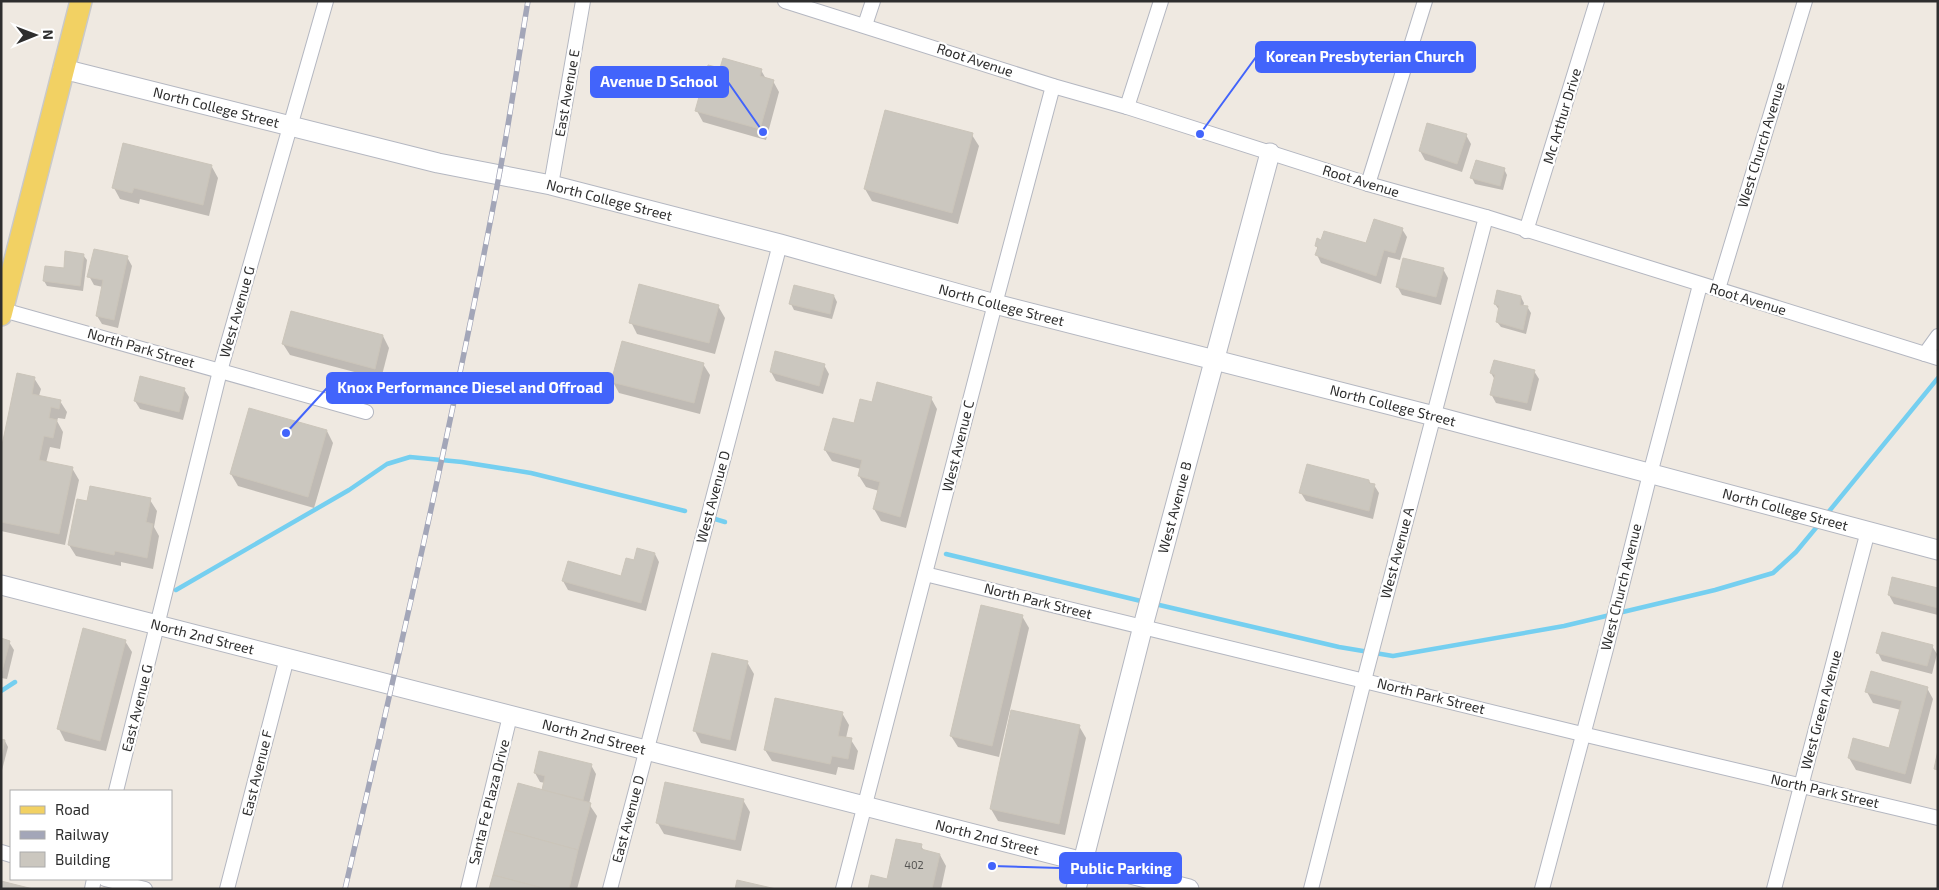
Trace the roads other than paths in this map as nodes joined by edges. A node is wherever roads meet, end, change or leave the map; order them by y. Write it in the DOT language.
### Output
graph roads {
  1 [pos="81,1"];
  2 [pos="326,1"];
  3 [pos="583,1"];
  4 [pos="786,1"];
  5 [pos="873,1"];
  6 [pos="1161,1"];
  7 [pos="1425,1"];
  8 [pos="1597,1"];
  9 [pos="1805,1"];
  10 [pos="865,25"];
  11 [pos="63,69"];
  12 [pos="1054,86"];
  13 [pos="1127,107"];
  14 [pos="291,125"];
  15 [pos="1270,153"];
  16 [pos="1368,184"];
  17 [pos="552,185"];
  18 [pos="1486,218"];
  19 [pos="1526,231"];
  20 [pos="780,244"];
  21 [pos="6,274"];
  22 [pos="1700,285"];
  23 [pos="1718,289"];
  24 [pos="995,304"];
  25 [pos="2,312"];
  26 [pos="1938,336"];
  27 [pos="1933,356"];
  28 [pos="1215,361"];
  29 [pos="220,371"];
  30 [pos="366,412"];
  31 [pos="1434,416"];
  32 [pos="1650,474"];
  33 [pos="1860,529"];
  34 [pos="1938,550"];
  35 [pos="925,574"];
  36 [pos="1,585"];
  37 [pos="1145,621"];
  38 [pos="158,625"];
  39 [pos="287,658"];
  40 [pos="1365,674"];
  41 [pos="510,716"];
  42 [pos="1582,734"];
  43 [pos="646,750"];
  44 [pos="1800,785"];
  45 [pos="116,790"];
  46 [pos="864,806"];
  47 [pos="1938,818"];
  48 [pos="1083,862"];
  49 [pos="109,880"];
  50 [pos="144,889"];
  51 [pos="227,889"];
  52 [pos="468,889"];
  53 [pos="610,889"];
  54 [pos="843,889"];
  55 [pos="1076,889"];
  56 [pos="1189,889"];
  57 [pos="1311,889"];
  58 [pos="1542,889"];
  59 [pos="1774,889"];
  1 -- 11 [label="main road"];
  2 -- 14 [label="street, West Avenue G"];
  3 -- 17 [label="street, East Avenue E"];
  4 -- 10 [label="street, Root Avenue"];
  5 -- 10 [label="street"];
  6 -- 13 [label="street"];
  7 -- 16 [label="street"];
  8 -- 19 [label="street, Mc Arthur Drive"];
  9 -- 23 [label="street, West Church Avenue"];
  10 -- 12 [label="street, Root Avenue"];
  11 -- 14 [label="street, North College Street"];
  11 -- 21 [label="main road"];
  12 -- 13 [label="street, Root Avenue"];
  12 -- 24 [label="street, West Avenue C"];
  13 -- 15 [label="street, Root Avenue"];
  14 -- 17 [label="street, North College Street"];
  14 -- 29 [label="street, West Avenue G"];
  15 -- 16 [label="street, Root Avenue"];
  15 -- 28 [label="street, West Avenue B"];
  16 -- 18 [label="street, Root Avenue"];
  17 -- 20 [label="street, North College Street"];
  18 -- 19 [label="street, Root Avenue"];
  18 -- 31 [label="street, West Avenue A"];
  19 -- 22 [label="street, Root Avenue"];
  20 -- 24 [label="street, North College Street"];
  20 -- 43 [label="street, West Avenue D"];
  21 -- 25 [label="main road"];
  22 -- 23 [label="street, Root Avenue"];
  22 -- 32 [label="street, West Church Avenue"];
  23 -- 27 [label="street, Root Avenue"];
  24 -- 28 [label="street, North College Street"];
  24 -- 35 [label="street, West Avenue C"];
  25 -- 29 [label="street, North Park Street"];
  26 -- 27 [label="street"];
  28 -- 31 [label="street, North College Street"];
  28 -- 37 [label="street, West Avenue B"];
  29 -- 30 [label="street, North Park Street"];
  29 -- 38 [label="street, West Avenue G"];
  31 -- 32 [label="street, North College Street"];
  31 -- 40 [label="street, West Avenue A"];
  32 -- 33 [label="street, North College Street"];
  32 -- 42 [label="street, West Church Avenue"];
  33 -- 34 [label="street, North College Street"];
  33 -- 44 [label="street, West Green Avenue"];
  35 -- 37 [label="street, North Park Street"];
  35 -- 46 [label="street, West Avenue C"];
  36 -- 38 [label="street, North 2nd Street"];
  37 -- 40 [label="street, North Park Street"];
  37 -- 48 [label="street, West Avenue B"];
  38 -- 39 [label="street, North 2nd Street"];
  38 -- 45 [label="street, East Avenue G"];
  39 -- 41 [label="street, North 2nd Street"];
  39 -- 51 [label="street, East Avenue F"];
  40 -- 42 [label="street, North Park Street"];
  40 -- 57 [label="street, West Avenue A"];
  41 -- 43 [label="street, North 2nd Street"];
  41 -- 52 [label="street, Santa Fe Plaza Drive"];
  42 -- 44 [label="street, North Park Street"];
  42 -- 58 [label="street, West Church Avenue"];
  43 -- 46 [label="street, North 2nd Street"];
  43 -- 53 [label="street, East Avenue D"];
  44 -- 47 [label="street, North Park Street"];
  44 -- 59 [label="street, West Green Avenue"];
  46 -- 48 [label="street, North 2nd Street"];
  46 -- 54 [label="street, West Avenue C"];
  48 -- 55 [label="street, West Avenue B"];
  48 -- 56 [label="street, North 2nd Street"];
  49 -- 50 [label="street"];
}
